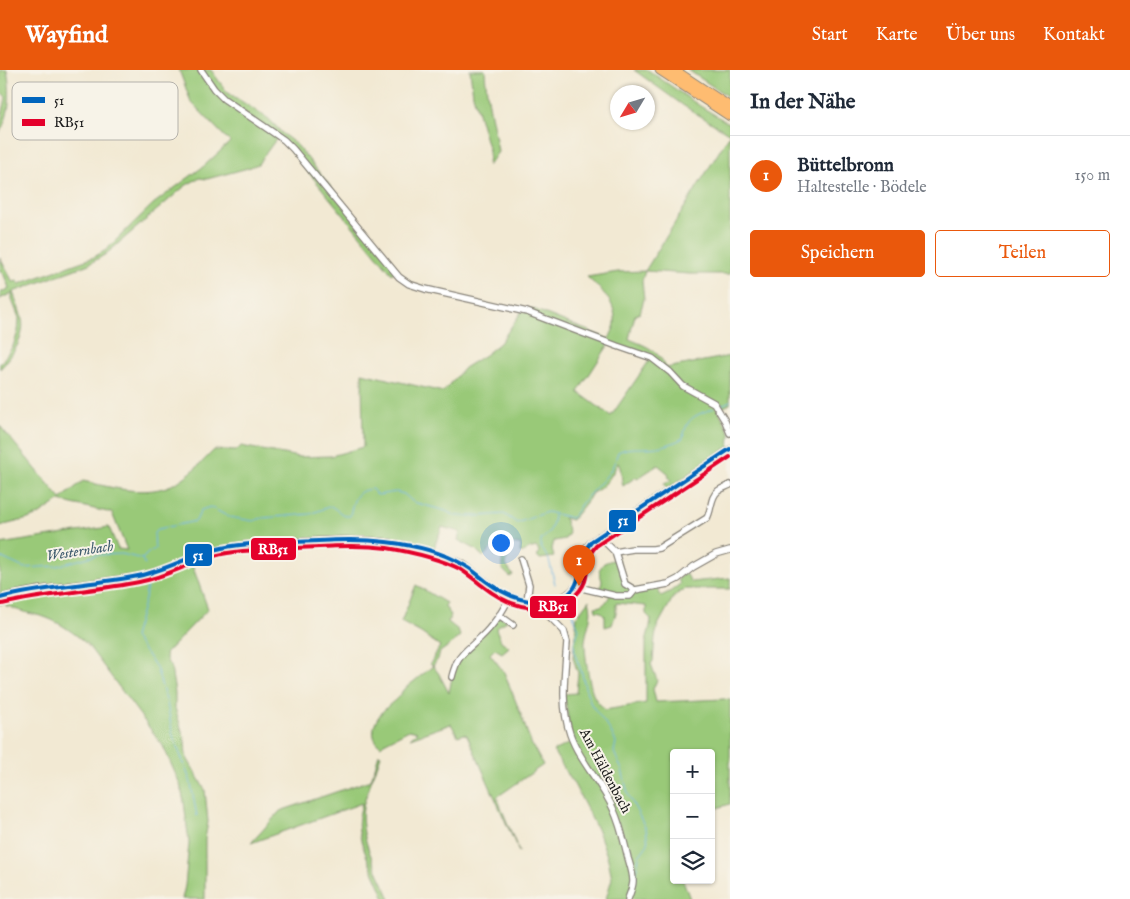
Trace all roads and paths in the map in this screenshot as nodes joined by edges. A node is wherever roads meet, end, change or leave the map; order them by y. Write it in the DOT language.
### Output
graph roads {
  1 [pos="201,70"];
  2 [pos="660,70"];
  3 [pos="674,70"];
  4 [pos="730,106"];
  5 [pos="730,116"];
  6 [pos="730,432"];
  7 [pos="730,449"];
  8 [pos="730,485"];
  9 [pos="599,536"];
  10 [pos="730,550"];
  11 [pos="615,552"];
  12 [pos="521,559"];
  13 [pos="577,583"];
  14 [pos="635,590"];
  15 [pos="510,596"];
  16 [pos="0,598"];
  17 [pos="527,601"];
  18 [pos="542,602"];
  19 [pos="499,615"];
  20 [pos="513,625"];
  21 [pos="452,677"];
  22 [pos="628,899"];
  1 -- 6 [label="street"];
  2 -- 5 [label="highway"];
  3 -- 4 [label="highway"];
  7 -- 9 [label="street"];
  8 -- 11 [label="street"];
  9 -- 11 [label="street"];
  9 -- 13 [label="street"];
  10 -- 14 [label="street"];
  11 -- 14 [label="street"];
  12 -- 17 [label="street"];
  13 -- 14 [label="street"];
  13 -- 18 [label="street"];
  15 -- 16 [label="street"];
  15 -- 17 [label="street"];
  15 -- 19 [label="street"];
  17 -- 18 [label="street"];
  18 -- 22 [label="street, Am Häldenbach"];
  19 -- 20 [label="street"];
  19 -- 21 [label="street"];
}
